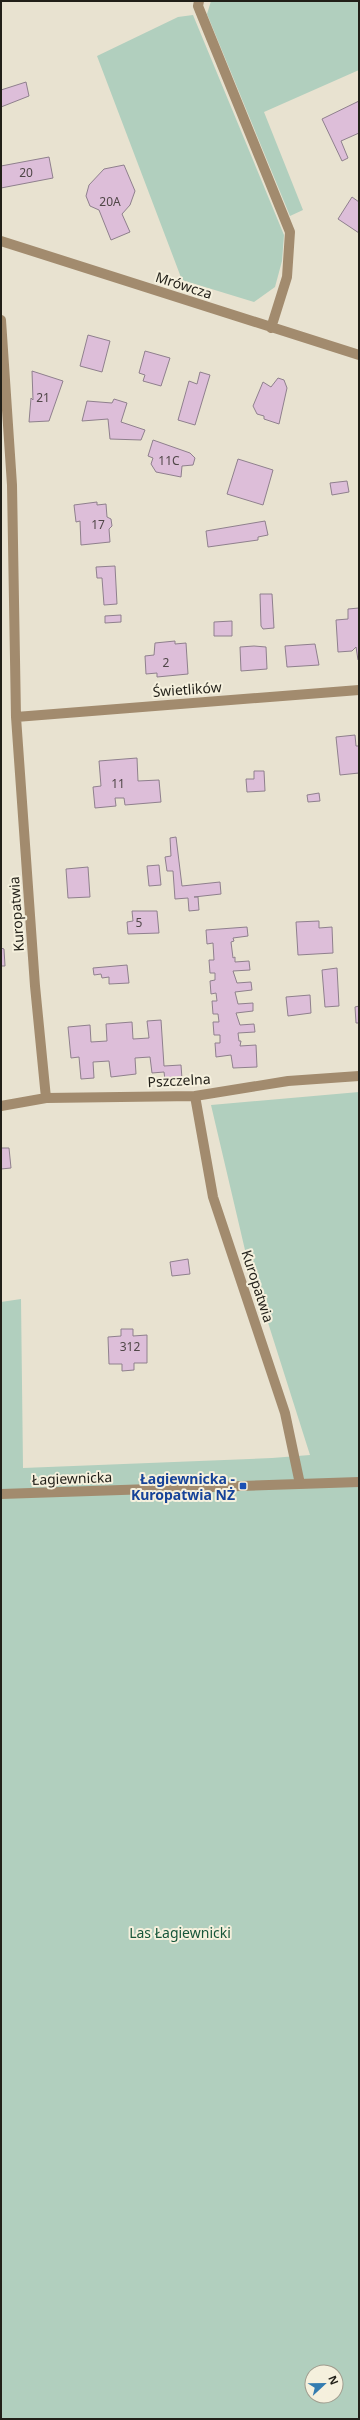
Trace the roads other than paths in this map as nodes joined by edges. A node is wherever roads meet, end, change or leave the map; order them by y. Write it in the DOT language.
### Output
graph roads {
  1 [pos="199,1"];
  2 [pos="1,242"];
  3 [pos="1,320"];
  4 [pos="271,328"];
  5 [pos="359,355"];
  6 [pos="359,690"];
  7 [pos="16,717"];
  8 [pos="359,1076"];
  9 [pos="195,1096"];
  10 [pos="46,1098"];
  11 [pos="1,1106"];
  12 [pos="359,1482"];
  13 [pos="300,1484"];
  14 [pos="1,1494"];
  1 -- 4 [label="street"];
  2 -- 4 [label="street, Mrówcza"];
  3 -- 7 [label="street, Kuropatwia"];
  4 -- 5 [label="street, Mrówcza"];
  6 -- 7 [label="street, Świetlików"];
  7 -- 10 [label="street, Kuropatwia"];
  8 -- 9 [label="street, Pszczelna"];
  9 -- 10 [label="street, Pszczelna"];
  9 -- 13 [label="street, Kuropatwia"];
  10 -- 11 [label="street, Pszczelna"];
  12 -- 13 [label="street, Łagiewnicka"];
  13 -- 14 [label="street, Łagiewnicka"];
}
